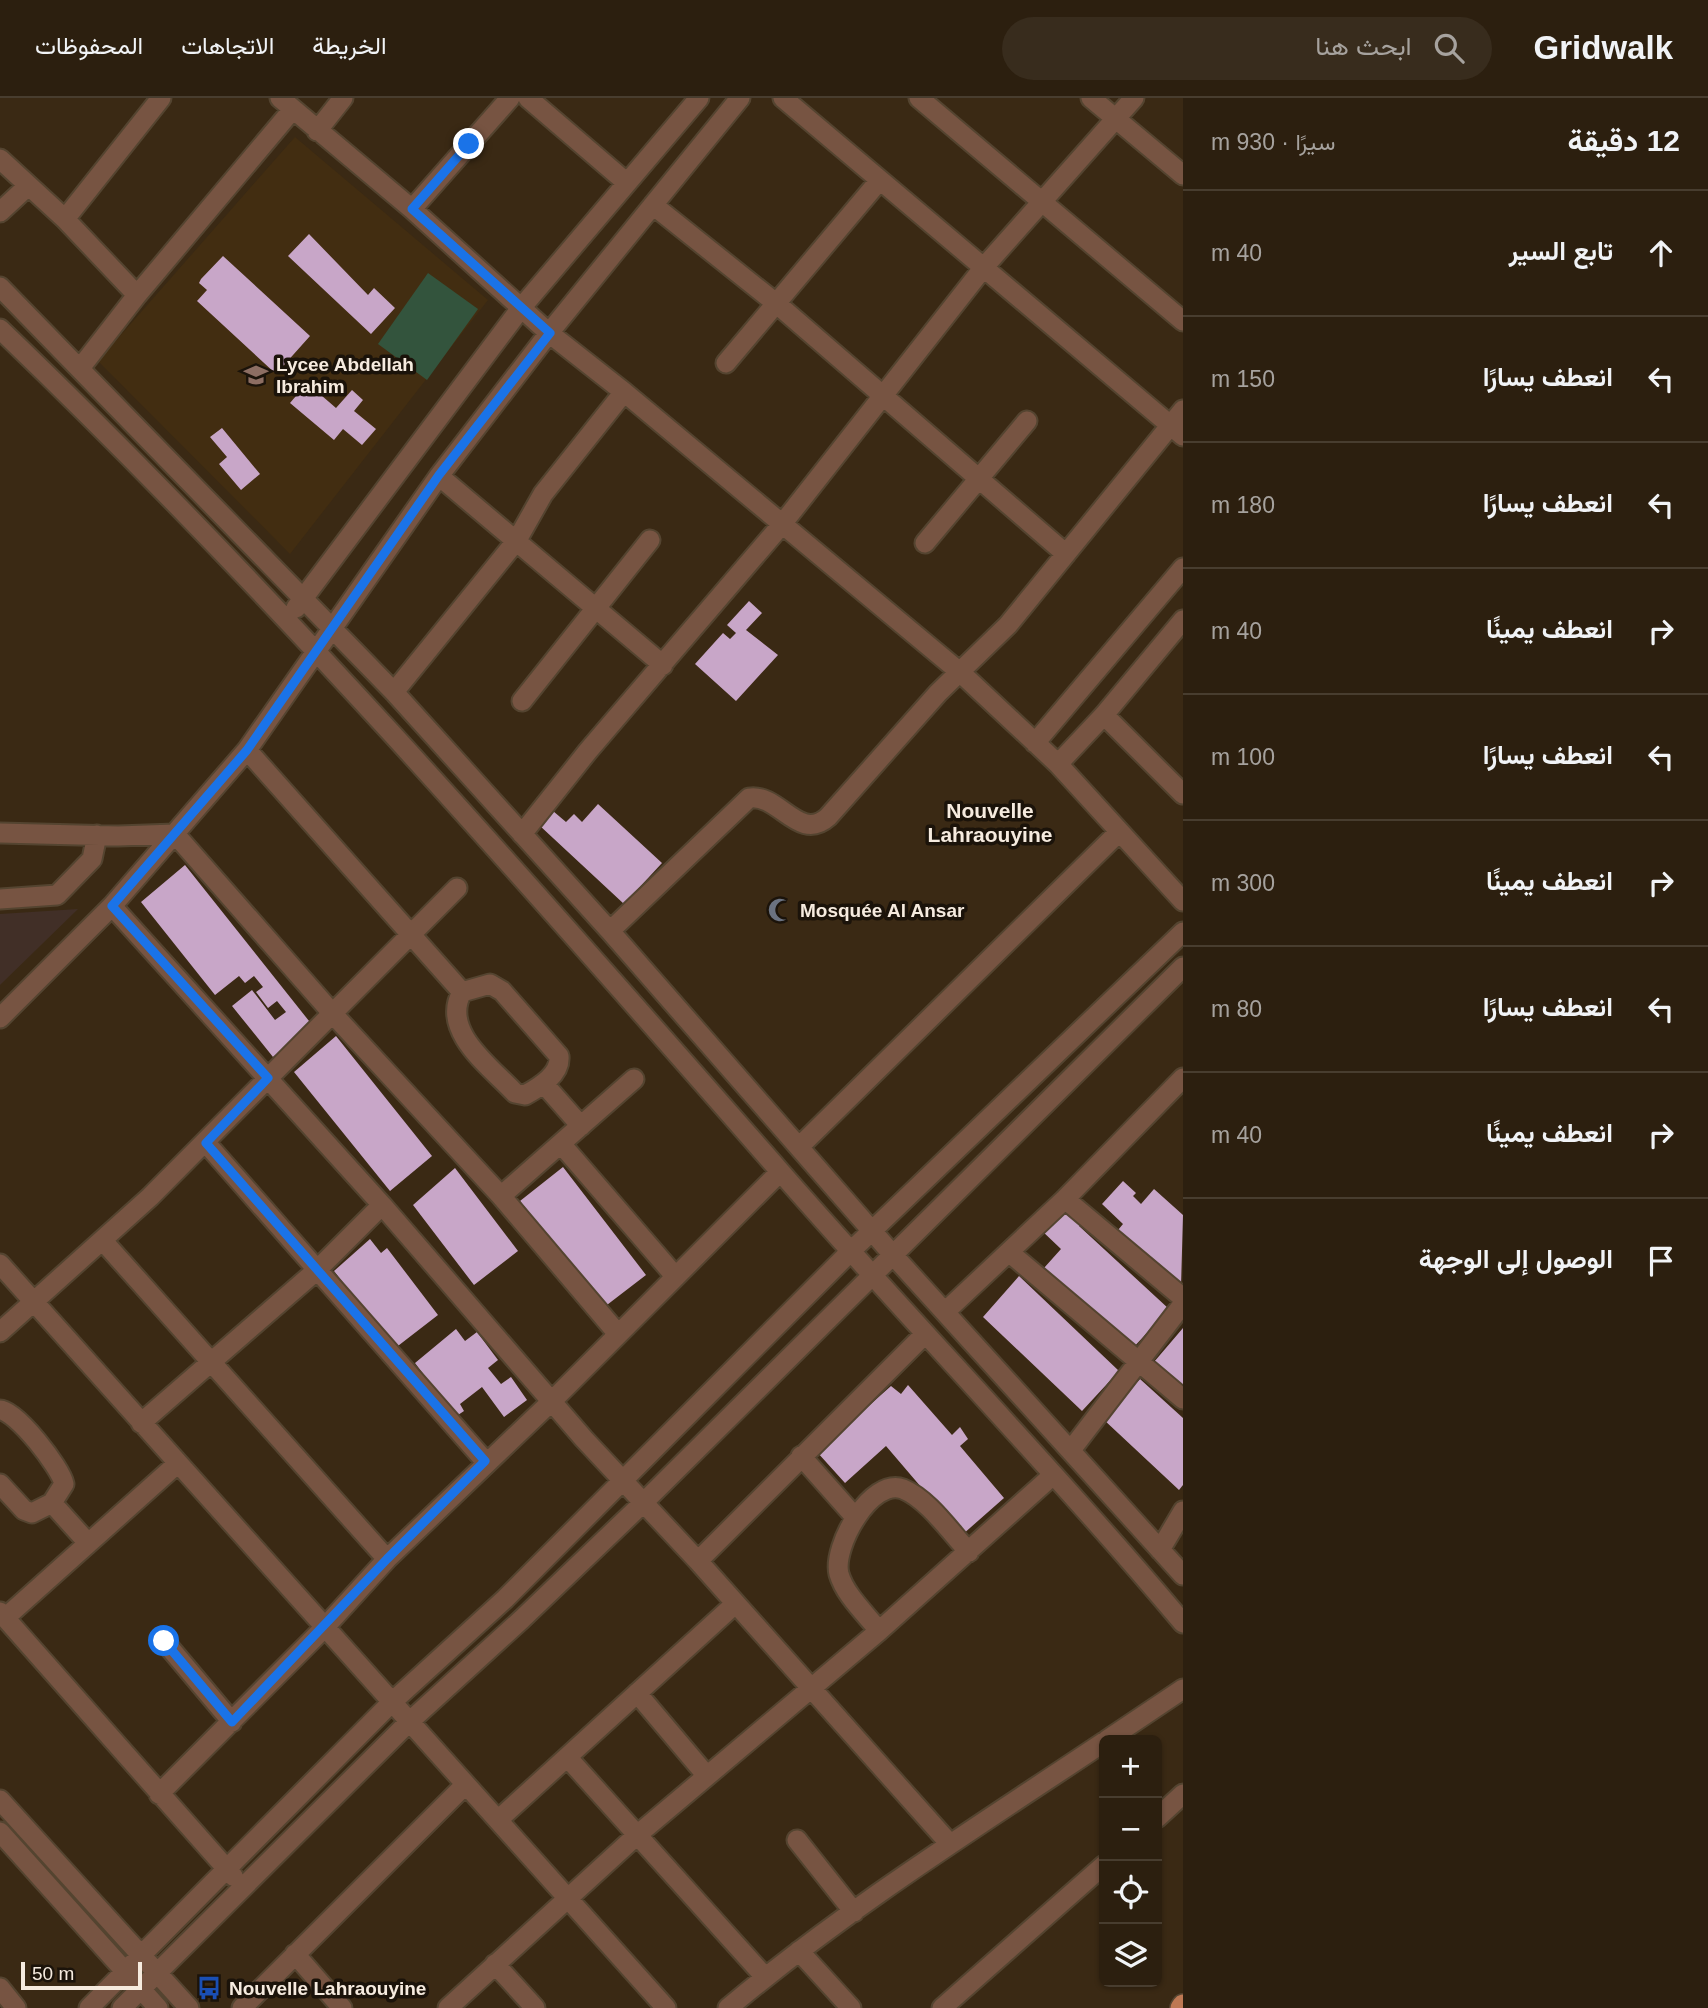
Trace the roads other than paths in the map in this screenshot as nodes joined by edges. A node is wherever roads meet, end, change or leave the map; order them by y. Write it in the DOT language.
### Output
graph roads {
  1 [pos="161,98"];
  2 [pos="343,98"];
  3 [pos="510,98"];
  4 [pos="528,98"];
  5 [pos="699,98"];
  6 [pos="740,98"];
  7 [pos="783,98"];
  8 [pos="919,98"];
  9 [pos="1091,98"];
  10 [pos="1134,98"];
  11 [pos="286,104"];
  12 [pos="1115,120"];
  13 [pos="317,131"];
  14 [pos="0,159"];
  15 [pos="1183,175"];
  16 [pos="879,181"];
  17 [pos="627,183"];
  18 [pos="28,186"];
  19 [pos="1042,201"];
  20 [pos="653,205"];
  21 [pos="412,209"];
  22 [pos="0,212"];
  23 [pos="65,219"];
  24 [pos="985,267"];
  25 [pos="0,287"];
  26 [pos="137,295"];
  27 [pos="777,304"];
  28 [pos="521,308"];
  29 [pos="1183,321"];
  30 [pos="0,329"];
  31 [pos="550,333"];
  32 [pos="726,363"];
  33 [pos="81,367"];
  34 [pos="624,392"];
  35 [pos="886,397"];
  36 [pos="1027,421"];
  37 [pos="1179,424"];
  38 [pos="439,475"];
  39 [pos="978,480"];
  40 [pos="783,523"];
  41 [pos="517,540"];
  42 [pos="650,540"];
  43 [pos="925,543"];
  44 [pos="1066,554"];
  45 [pos="1183,568"];
  46 [pos="303,597"];
  47 [pos="595,608"];
  48 [pos="1183,620"];
  49 [pos="288,621"];
  50 [pos="333,629"];
  51 [pos="317,651"];
  52 [pos="663,665"];
  53 [pos="961,673"];
  54 [pos="394,692"];
  55 [pos="522,701"];
  56 [pos="1104,715"];
  57 [pos="1035,743"];
  58 [pos="247,750"];
  59 [pos="1058,764"];
  60 [pos="1183,794"];
  61 [pos="1119,831"];
  62 [pos="0,833"];
  63 [pos="175,834"];
  64 [pos="522,834"];
  65 [pos="97,835"];
  66 [pos="457,888"];
  67 [pos="0,899"];
  68 [pos="1183,901"];
  69 [pos="112,906"];
  70 [pos="610,931"];
  71 [pos="1183,932"];
  72 [pos="409,936"];
  73 [pos="1183,967"];
  74 [pos="462,992"];
  75 [pos="333,1014"];
  76 [pos="0,1018"];
  77 [pos="268,1078"];
  78 [pos="1183,1078"];
  79 [pos="634,1079"];
  80 [pos="544,1084"];
  81 [pos="581,1126"];
  82 [pos="206,1143"];
  83 [pos="562,1145"];
  84 [pos="799,1147"];
  85 [pos="780,1172"];
  86 [pos="501,1196"];
  87 [pos="1065,1199"];
  88 [pos="382,1205"];
  89 [pos="873,1231"];
  90 [pos="104,1242"];
  91 [pos="851,1251"];
  92 [pos="1010,1253"];
  93 [pos="893,1255"];
  94 [pos="0,1264"];
  95 [pos="317,1270"];
  96 [pos="871,1275"];
  97 [pos="675,1276"];
  98 [pos="1183,1298"];
  99 [pos="34,1302"];
  100 [pos="1183,1304"];
  101 [pos="946,1311"];
  102 [pos="0,1332"];
  103 [pos="618,1334"];
  104 [pos="924,1335"];
  105 [pos="1137,1362"];
  106 [pos="211,1363"];
  107 [pos="1183,1399"];
  108 [pos="552,1401"];
  109 [pos="0,1410"];
  110 [pos="141,1423"];
  111 [pos="1071,1450"];
  112 [pos="801,1456"];
  113 [pos="485,1461"];
  114 [pos="177,1464"];
  115 [pos="1052,1476"];
  116 [pos="624,1482"];
  117 [pos="0,1484"];
  118 [pos="644,1502"];
  119 [pos="52,1503"];
  120 [pos="1183,1511"];
  121 [pos="855,1517"];
  122 [pos="88,1543"];
  123 [pos="1160,1550"];
  124 [pos="969,1552"];
  125 [pos="387,1559"];
  126 [pos="698,1560"];
  127 [pos="1183,1575"];
  128 [pos="735,1604"];
  129 [pos="2,1615"];
  130 [pos="1183,1623"];
  131 [pos="325,1627"];
  132 [pos="879,1631"];
  133 [pos="164,1641"];
  134 [pos="810,1686"];
  135 [pos="1183,1689"];
  136 [pos="637,1693"];
  137 [pos="391,1703"];
  138 [pos="232,1722"];
  139 [pos="408,1723"];
  140 [pos="1114,1735"];
  141 [pos="1099,1745"];
  142 [pos="568,1758"];
  143 [pos="706,1776"];
  144 [pos="465,1785"];
  145 [pos="159,1794"];
  146 [pos="1183,1794"];
  147 [pos="0,1800"];
  148 [pos="1162,1813"];
  149 [pos="498,1820"];
  150 [pos="0,1832"];
  151 [pos="636,1836"];
  152 [pos="797,1840"];
  153 [pos="950,1844"];
  154 [pos="226,1868"];
  155 [pos="1099,1869"];
  156 [pos="244,1887"];
  157 [pos="566,1898"];
  158 [pos="854,1912"];
  159 [pos="799,1951"];
  160 [pos="141,1954"];
  161 [pos="295,1954"];
  162 [pos="495,1964"];
  163 [pos="125,1972"];
  164 [pos="158,1973"];
  165 [pos="765,1977"];
  166 [pos="0,1988"];
  167 [pos="141,1990"];
  168 [pos="16,2008"];
  169 [pos="89,2008"];
  170 [pos="122,2008"];
  171 [pos="158,2008"];
  172 [pos="189,2008"];
  173 [pos="242,2008"];
  174 [pos="342,2008"];
  175 [pos="448,2008"];
  176 [pos="535,2008"];
  177 [pos="666,2008"];
  178 [pos="728,2008"];
  179 [pos="851,2008"];
  180 [pos="942,2008"];
  1 -- 23 [label="street"];
  2 -- 13 [label="street"];
  3 -- 21 [label="street"];
  4 -- 17 [label="street"];
  5 -- 17 [label="street"];
  6 -- 20 [label="street"];
  7 -- 16 [label="street"];
  8 -- 19 [label="street"];
  9 -- 12 [label="street"];
  10 -- 12 [label="street"];
  11 -- 13 [label="street"];
  11 -- 26 [label="street"];
  12 -- 15 [label="street"];
  12 -- 19 [label="street"];
  13 -- 21 [label="street"];
  14 -- 18 [label="street"];
  16 -- 24 [label="street"];
  16 -- 27 [label="street"];
  17 -- 28 [label="street"];
  18 -- 22 [label="street"];
  18 -- 23 [label="street"];
  19 -- 24 [label="street"];
  19 -- 29 [label="street"];
  20 -- 27 [label="street"];
  20 -- 31 [label="street"];
  21 -- 28 [label="street"];
  23 -- 26 [label="street"];
  24 -- 35 [label="street"];
  24 -- 37 [label="street"];
  25 -- 33 [label="street"];
  26 -- 33 [label="street"];
  27 -- 32 [label="street"];
  27 -- 35 [label="street"];
  28 -- 31 [label="street"];
  28 -- 46 [label="street"];
  30 -- 49 [label="street"];
  31 -- 34 [label="street"];
  31 -- 38 [label="street"];
  33 -- 46 [label="street"];
  34 -- 40 [label="street"];
  34 -- 41 [label="street"];
  35 -- 39 [label="street"];
  35 -- 40 [label="street"];
  36 -- 39 [label="street"];
  37 -- 44 [label="street"];
  38 -- 41 [label="street"];
  38 -- 50 [label="street"];
  39 -- 43 [label="street"];
  39 -- 44 [label="street"];
  40 -- 52 [label="street"];
  40 -- 53 [label="street"];
  41 -- 47 [label="street"];
  41 -- 54 [label="street"];
  42 -- 47 [label="street"];
  44 -- 53 [label="street"];
  45 -- 57 [label="street"];
  46 -- 49 [label="street"];
  46 -- 50 [label="street"];
  47 -- 52 [label="street"];
  47 -- 55 [label="street"];
  48 -- 56 [label="street"];
  49 -- 51 [label="street"];
  50 -- 51 [label="street"];
  50 -- 54 [label="street"];
  51 -- 58 [label="street"];
  51 -- 85 [label="street"];
  52 -- 64 [label="street"];
  53 -- 57 [label="street"];
  53 -- 70 [label="street"];
  54 -- 64 [label="street"];
  56 -- 59 [label="street"];
  56 -- 60 [label="street"];
  57 -- 59 [label="street"];
  58 -- 63 [label="street"];
  58 -- 72 [label="street"];
  59 -- 61 [label="street"];
  61 -- 68 [label="street"];
  61 -- 84 [label="street"];
  62 -- 65 [label="street"];
  63 -- 65 [label="street"];
  63 -- 69 [label="street"];
  63 -- 75 [label="street"];
  64 -- 70 [label="street"];
  65 -- 67 [label="street"];
  66 -- 72 [label="street"];
  69 -- 76 [label="street"];
  69 -- 77 [label="street"];
  70 -- 84 [label="street"];
  71 -- 89 [label="street"];
  72 -- 74 [label="street"];
  72 -- 75 [label="street"];
  73 -- 93 [label="street"];
  74 -- 80 [label="street"];
  74 -- 80 [label="street"];
  75 -- 77 [label="street"];
  75 -- 86 [label="street"];
  77 -- 82 [label="street"];
  77 -- 88 [label="street"];
  78 -- 87 [label="street"];
  79 -- 81 [label="street"];
  80 -- 81 [label="street"];
  81 -- 83 [label="street"];
  82 -- 90 [label="street"];
  82 -- 95 [label="street"];
  83 -- 86 [label="street"];
  83 -- 97 [label="street"];
  84 -- 89 [label="street"];
  85 -- 91 [label="street"];
  85 -- 97 [label="street"];
  86 -- 103 [label="street"];
  87 -- 92 [label="street"];
  87 -- 98 [label="street"];
  88 -- 95 [label="street"];
  88 -- 108 [label="street"];
  89 -- 91 [label="street"];
  89 -- 93 [label="street"];
  90 -- 99 [label="street"];
  90 -- 106 [label="street"];
  91 -- 96 [label="street"];
  91 -- 116 [label="street"];
  92 -- 101 [label="street"];
  92 -- 105 [label="street"];
  93 -- 96 [label="street"];
  93 -- 101 [label="street"];
  94 -- 99 [label="street"];
  95 -- 106 [label="street"];
  95 -- 113 [label="street"];
  96 -- 104 [label="street"];
  96 -- 118 [label="street"];
  97 -- 103 [label="street"];
  99 -- 102 [label="street"];
  99 -- 110 [label="street"];
  100 -- 105 [label="street"];
  101 -- 111 [label="street"];
  103 -- 108 [label="street"];
  104 -- 112 [label="street"];
  104 -- 115 [label="street"];
  105 -- 107 [label="street"];
  105 -- 111 [label="street"];
  106 -- 110 [label="street"];
  106 -- 125 [label="street"];
  108 -- 113 [label="street"];
  108 -- 116 [label="street"];
  109 -- 119 [label="street"];
  110 -- 114 [label="street"];
  111 -- 123 [label="street"];
  112 -- 121 [label="street"];
  112 -- 126 [label="street"];
  113 -- 125 [label="street"];
  114 -- 122 [label="street"];
  114 -- 131 [label="street"];
  115 -- 124 [label="street"];
  115 -- 130 [label="street"];
  116 -- 118 [label="street"];
  116 -- 137 [label="street"];
  117 -- 119 [label="street"];
  118 -- 126 [label="street"];
  118 -- 139 [label="street"];
  119 -- 122 [label="street"];
  120 -- 123 [label="street"];
  121 -- 124 [label="street"];
  121 -- 132 [label="street"];
  122 -- 129 [label="street"];
  123 -- 127 [label="street"];
  124 -- 132 [label="street"];
  125 -- 131 [label="street"];
  126 -- 128 [label="street"];
  128 -- 134 [label="street"];
  128 -- 136 [label="street"];
  129 -- 145 [label="street"];
  131 -- 137 [label="street"];
  131 -- 138 [label="street"];
  132 -- 134 [label="street"];
  133 -- 138 [label="street"];
  134 -- 143 [label="street"];
  134 -- 153 [label="street"];
  135 -- 140 [label="street"];
  136 -- 142 [label="street"];
  136 -- 143 [label="street"];
  137 -- 139 [label="street"];
  137 -- 154 [label="street"];
  138 -- 145 [label="street"];
  139 -- 144 [label="street"];
  139 -- 156 [label="street"];
  141 -- 153 [label="street"];
  142 -- 149 [label="street"];
  142 -- 151 [label="street"];
  143 -- 151 [label="street"];
  144 -- 149 [label="street"];
  144 -- 161 [label="street"];
  145 -- 154 [label="street"];
  146 -- 148 [label="street"];
  147 -- 160 [label="street"];
  149 -- 157 [label="street"];
  150 -- 163 [label="street"];
  151 -- 157 [label="street"];
  151 -- 165 [label="street"];
  152 -- 158 [label="street"];
  153 -- 158 [label="street"];
  154 -- 156 [label="street"];
  154 -- 160 [label="street"];
  155 -- 180 [label="street"];
  156 -- 164 [label="street"];
  157 -- 162 [label="street"];
  157 -- 177 [label="street"];
  158 -- 159 [label="street"];
  159 -- 165 [label="street"];
  159 -- 179 [label="street"];
  160 -- 163 [label="street"];
  160 -- 164 [label="street"];
  161 -- 173 [label="street"];
  161 -- 174 [label="street"];
  162 -- 175 [label="street"];
  162 -- 176 [label="street"];
  163 -- 167 [label="street"];
  163 -- 169 [label="street"];
  164 -- 167 [label="street"];
  164 -- 172 [label="street"];
  165 -- 178 [label="street"];
  166 -- 168 [label="street"];
  167 -- 170 [label="street"];
  167 -- 171 [label="street"];
}
